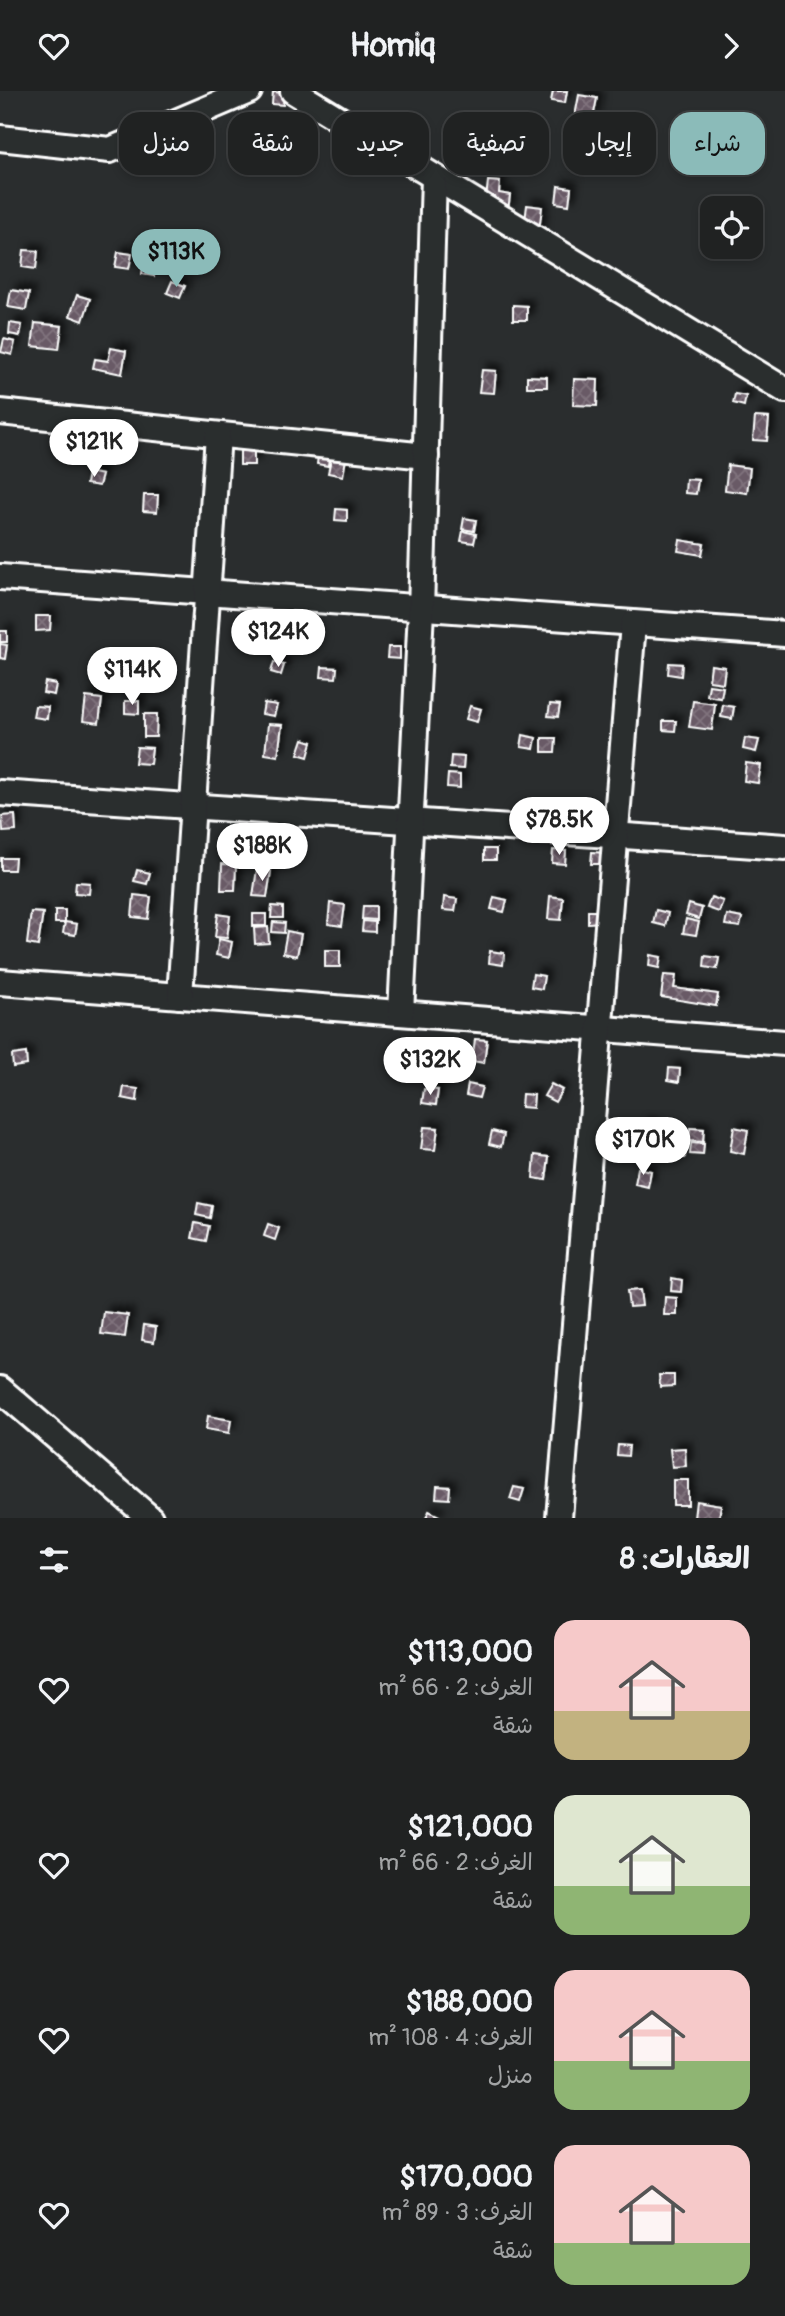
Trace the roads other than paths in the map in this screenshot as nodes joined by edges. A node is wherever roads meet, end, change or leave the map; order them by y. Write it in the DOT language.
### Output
graph roads {
  1 [pos="249,91"];
  2 [pos="293,91"];
  3 [pos="0,138"];
  4 [pos="434,177"];
  5 [pos="785,390"];
  6 [pos="0,412"];
  7 [pos="218,435"];
  8 [pos="426,456"];
  9 [pos="0,577"];
  10 [pos="207,594"];
  11 [pos="421,610"];
  12 [pos="633,624"];
  13 [pos="785,634"];
  14 [pos="0,793"];
  15 [pos="192,806"];
  16 [pos="410,821"];
  17 [pos="615,835"];
  18 [pos="785,847"];
  19 [pos="0,982"];
  20 [pos="180,996"];
  21 [pos="401,1013"];
  22 [pos="599,1029"];
  23 [pos="785,1043"];
  24 [pos="0,1389"];
  25 [pos="150,1518"];
  26 [pos="559,1518"];
  1 -- 3 [label="street"];
  2 -- 4 [label="street"];
  4 -- 5 [label="street"];
  4 -- 8 [label="street"];
  6 -- 7 [label="street"];
  7 -- 8 [label="street"];
  7 -- 10 [label="street"];
  8 -- 11 [label="street"];
  9 -- 10 [label="street"];
  10 -- 11 [label="street"];
  10 -- 15 [label="street"];
  11 -- 12 [label="street"];
  11 -- 16 [label="street"];
  12 -- 13 [label="street"];
  12 -- 17 [label="street"];
  14 -- 15 [label="street"];
  15 -- 16 [label="street"];
  15 -- 20 [label="street"];
  16 -- 17 [label="street"];
  16 -- 21 [label="street"];
  17 -- 18 [label="street"];
  17 -- 22 [label="street"];
  19 -- 20 [label="street"];
  20 -- 21 [label="street"];
  21 -- 22 [label="street"];
  22 -- 23 [label="street"];
  22 -- 26 [label="street"];
  24 -- 25 [label="street"];
}
